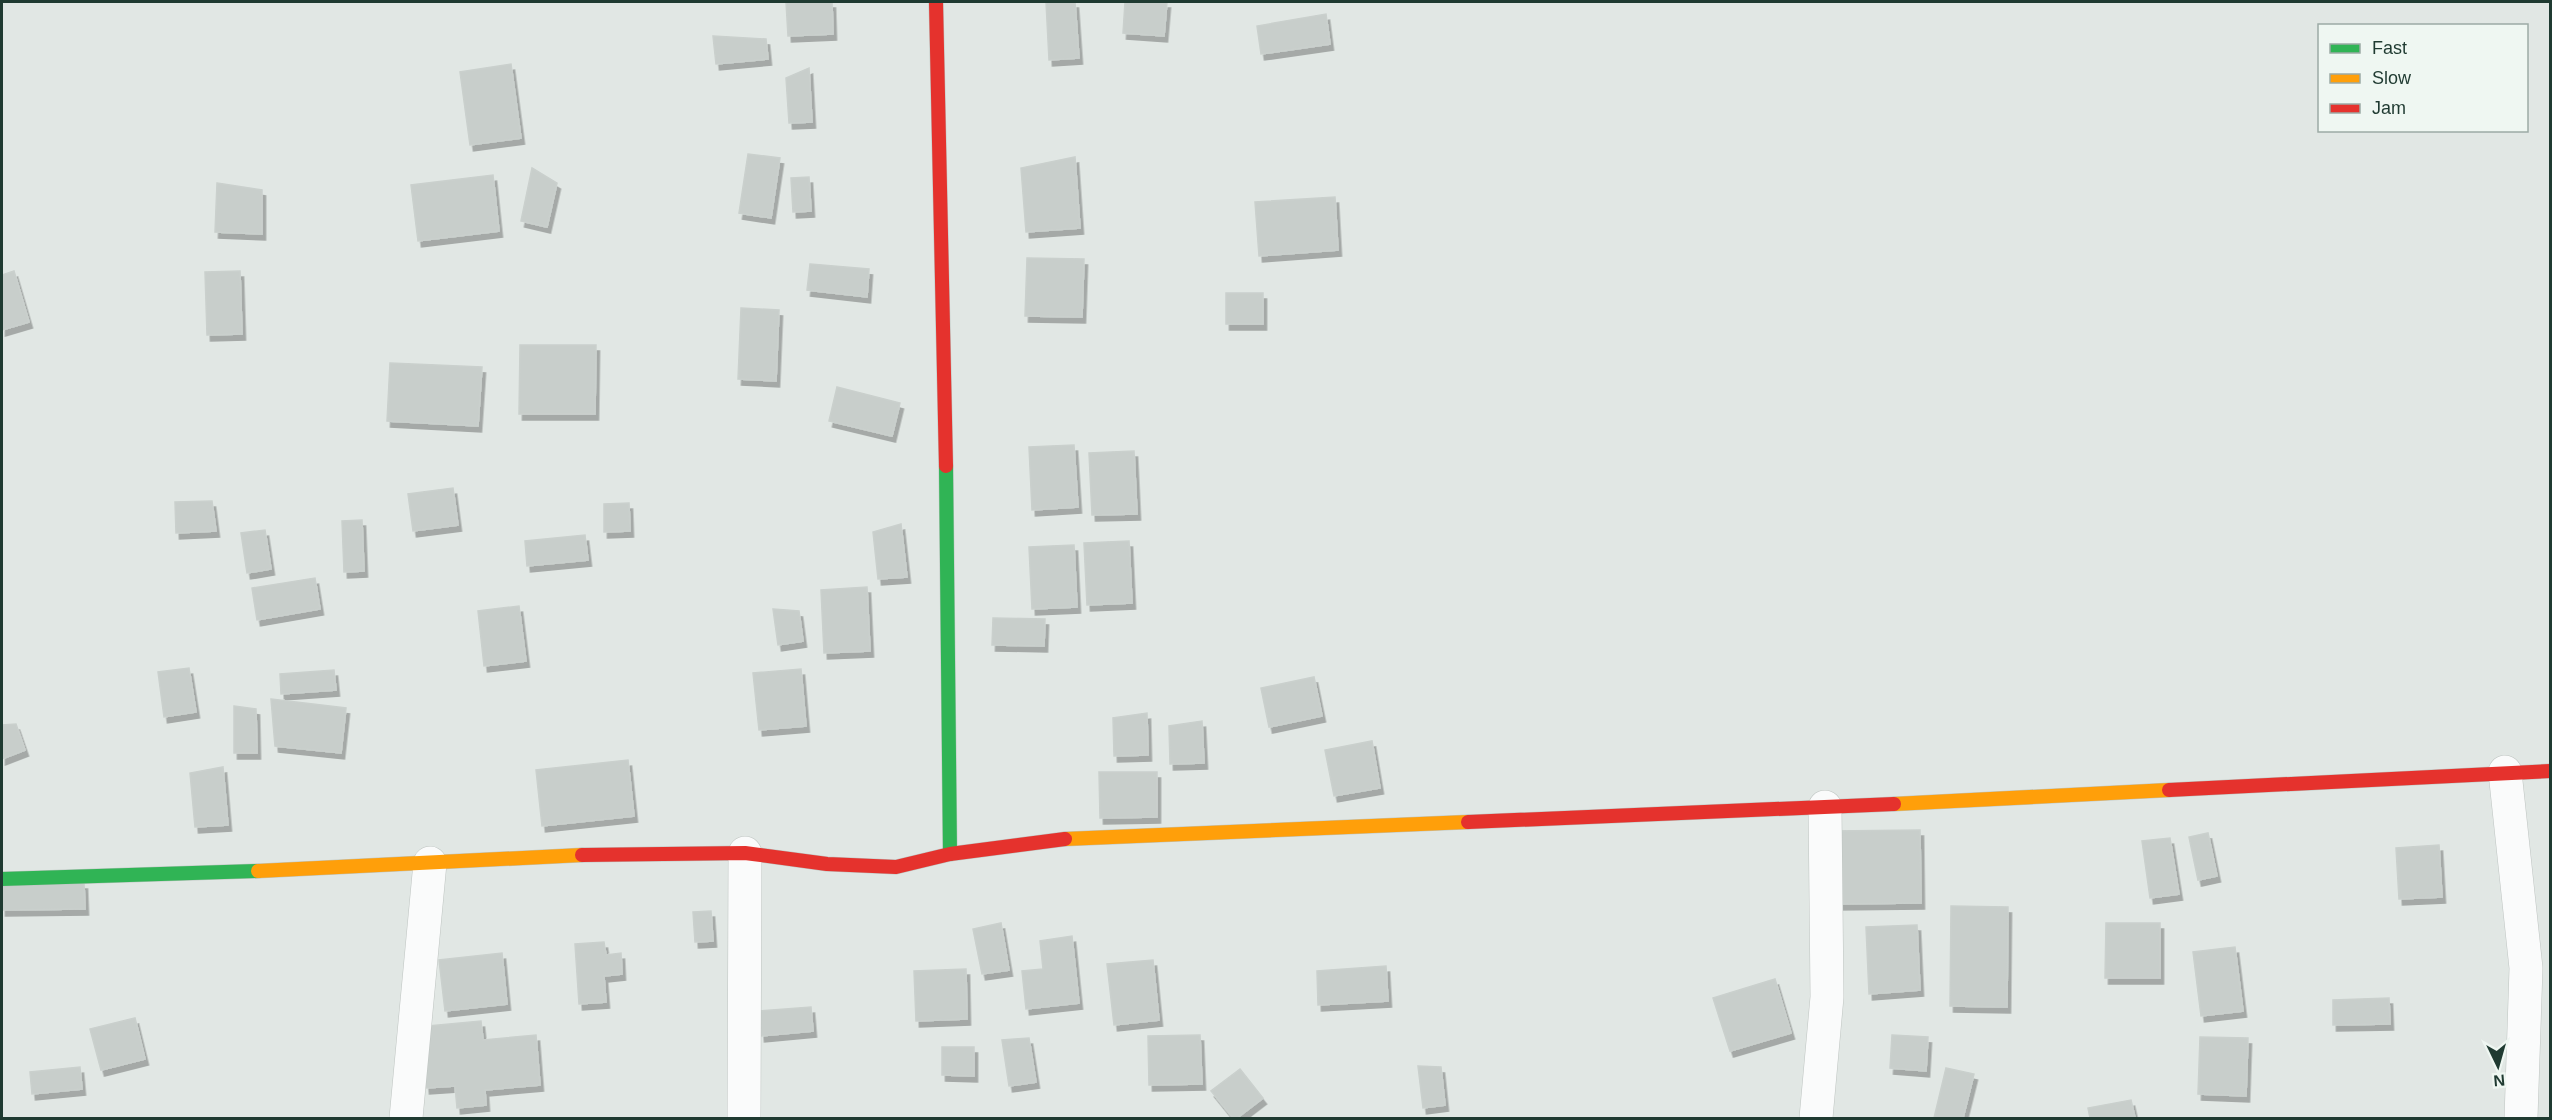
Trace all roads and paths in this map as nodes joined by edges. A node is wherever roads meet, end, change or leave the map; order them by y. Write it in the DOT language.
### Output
graph roads {
  1 [pos="936,2"];
  2 [pos="2550,771"];
  3 [pos="2505,772"];
  4 [pos="1825,807"];
  5 [pos="745,853"];
  6 [pos="950,854"];
  7 [pos="429,863"];
  8 [pos="2,879"];
  9 [pos="406,1119"];
  10 [pos="744,1119"];
  11 [pos="1816,1119"];
  12 [pos="2521,1119"];
  1 -- 6 [label="street"];
  2 -- 3 [label="street"];
  3 -- 4 [label="street"];
  3 -- 12 [label="street"];
  4 -- 6 [label="street"];
  4 -- 11 [label="street"];
  5 -- 6 [label="street"];
  5 -- 7 [label="street"];
  5 -- 10 [label="street"];
  7 -- 8 [label="street"];
  7 -- 9 [label="street"];
}
